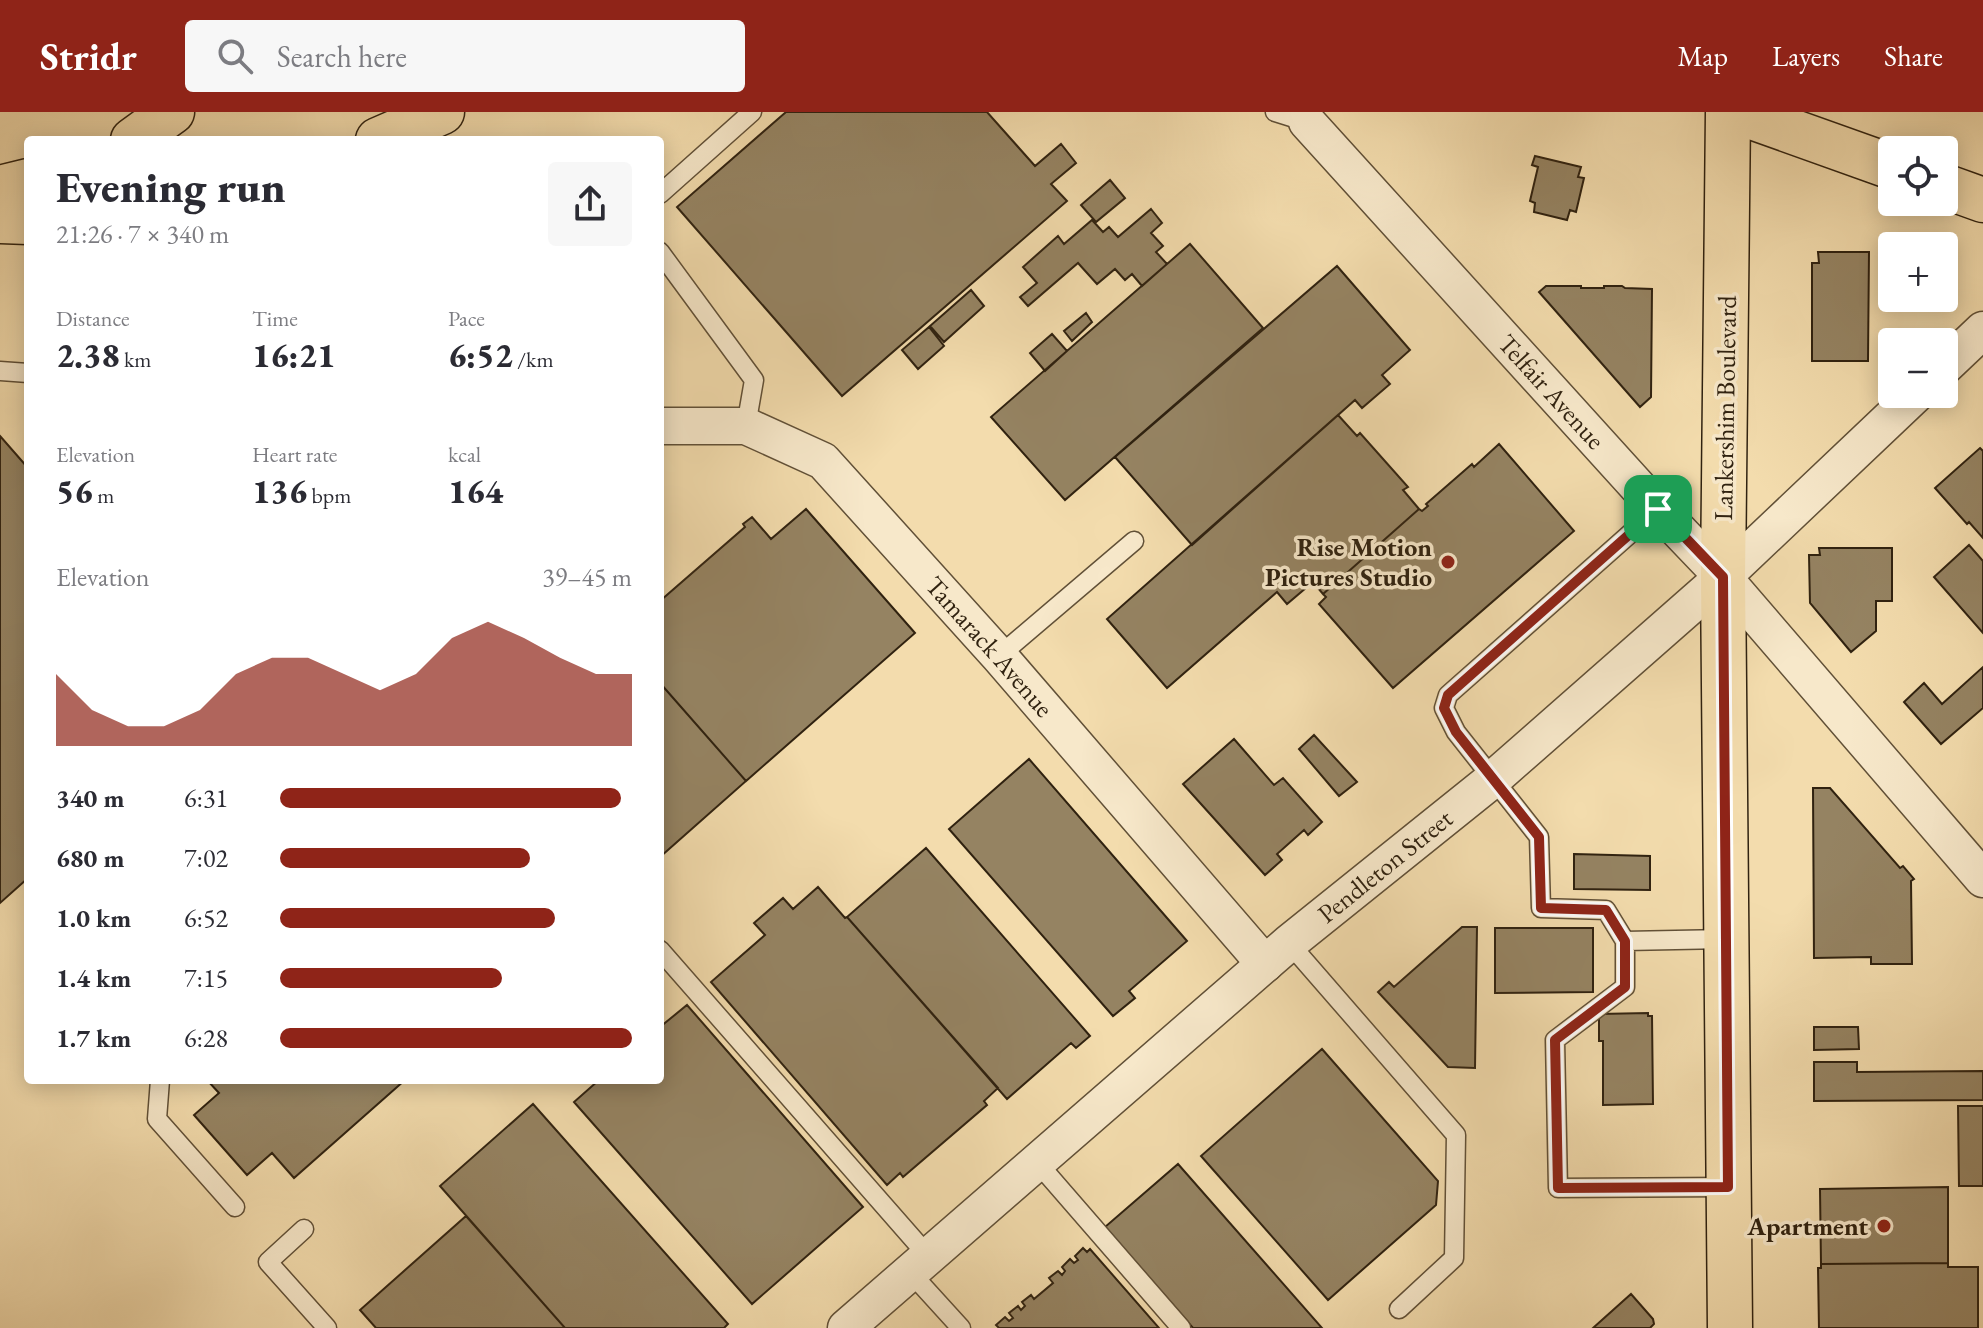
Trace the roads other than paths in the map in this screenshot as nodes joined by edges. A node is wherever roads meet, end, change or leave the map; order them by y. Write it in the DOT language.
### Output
graph roads {
  1 [pos="172,112"];
  2 [pos="442,112"];
  3 [pos="752,112"];
  4 [pos="1728,112"];
  5 [pos="1738,112"];
  6 [pos="1291,117"];
  7 [pos="139,136"];
  8 [pos="387,136"];
  9 [pos="1878,162"];
  10 [pos="24,182"];
  11 [pos="0,188"];
  12 [pos="664,190"];
  13 [pos="1958,191"];
  14 [pos="1983,200"];
  15 [pos="0,221"];
  16 [pos="24,222"];
  17 [pos="664,257"];
  18 [pos="1983,330"];
  19 [pos="1958,354"];
  20 [pos="0,371"];
  21 [pos="24,373"];
  22 [pos="1901,408"];
  23 [pos="664,426"];
  24 [pos="746,426"];
  25 [pos="1658,509"];
  26 [pos="1134,541"];
  27 [pos="1723,577"];
  28 [pos="999,656"];
  29 [pos="1492,780"];
  30 [pos="1983,879"];
  31 [pos="1726,939"];
  32 [pos="1625,941"];
  33 [pos="1277,953"];
  34 [pos="664,955"];
  35 [pos="160,1084"];
  36 [pos="1036,1161"];
  37 [pos="1728,1187"];
  38 [pos="235,1207"];
  39 [pos="304,1229"];
  40 [pos="919,1265"];
  41 [pos="1399,1309"];
  42 [pos="327,1328"];
  43 [pos="846,1328"];
  44 [pos="961,1328"];
  45 [pos="1181,1328"];
  46 [pos="1730,1328"];
  1 -- 7 [label="main road"];
  2 -- 8 [label="main road"];
  3 -- 12 [label="lane"];
  4 -- 27 [label="main road, Lankershim Boulevard"];
  5 -- 9 [label="main road"];
  6 -- 25 [label="street, Telfair Avenue"];
  10 -- 11 [label="main road"];
  13 -- 14 [label="main road"];
  15 -- 16 [label="main road"];
  17 -- 24 [label="lane"];
  18 -- 19 [label="street"];
  20 -- 21 [label="lane"];
  22 -- 27 [label="street, Pendleton Street"];
  23 -- 24 [label="street, Tamarack Avenue"];
  24 -- 28 [label="street, Tamarack Avenue"];
  25 -- 27 [label="street, Telfair Avenue"];
  25 -- 29 [label="lane"];
  26 -- 28 [label="lane"];
  27 -- 29 [label="street, Pendleton Street"];
  27 -- 30 [label="street, Telfair Avenue"];
  27 -- 31 [label="main road, Lankershim Boulevard"];
  28 -- 33 [label="street, Tamarack Avenue"];
  29 -- 32 [label="lane"];
  29 -- 33 [label="street, Pendleton Street"];
  31 -- 32 [label="lane"];
  31 -- 37 [label="main road, Lankershim Boulevard"];
  32 -- 37 [label="lane"];
  33 -- 36 [label="street, Pendleton Street"];
  33 -- 41 [label="lane"];
  34 -- 40 [label="lane"];
  35 -- 38 [label="lane"];
  36 -- 40 [label="street, Pendleton Street"];
  36 -- 45 [label="lane"];
  37 -- 46 [label="main road, Lankershim Boulevard"];
  39 -- 42 [label="lane"];
  40 -- 43 [label="street, Pendleton Street"];
  40 -- 44 [label="lane"];
}
